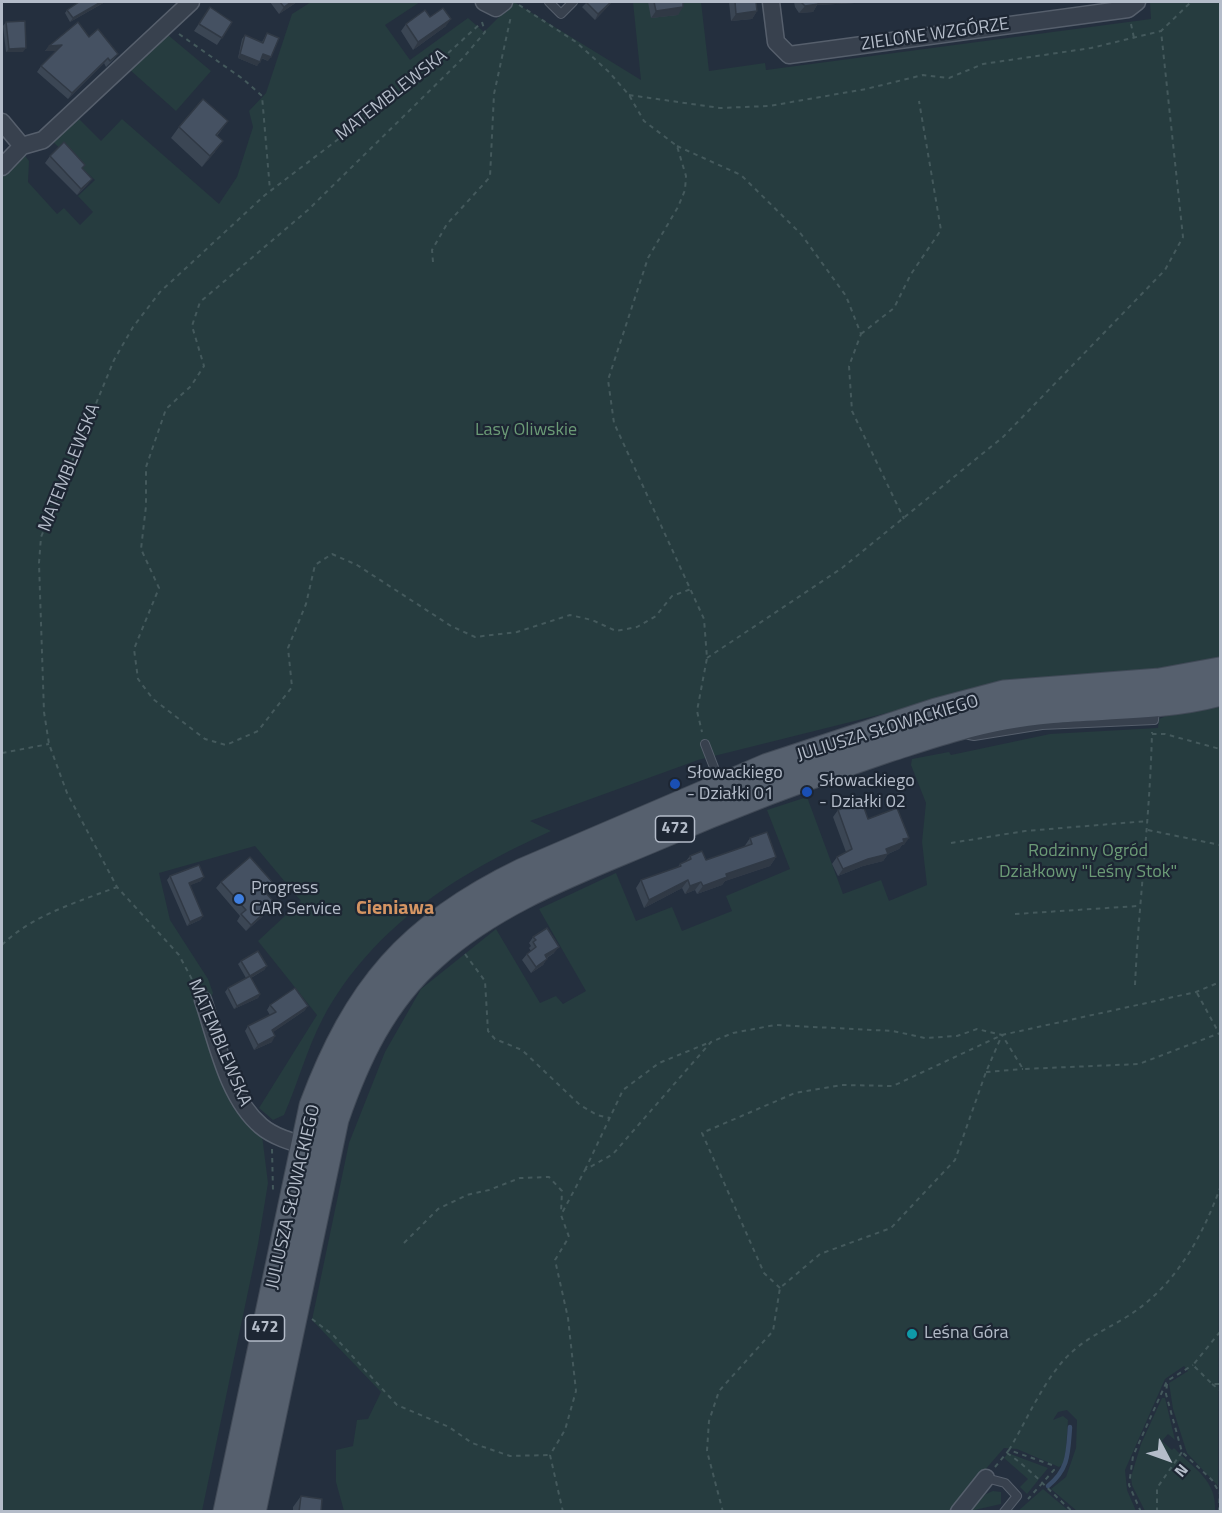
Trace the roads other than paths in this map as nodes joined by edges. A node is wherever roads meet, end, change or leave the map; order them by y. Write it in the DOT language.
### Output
graph roads {
  1 [pos="191,2"];
  2 [pos="549,2"];
  3 [pos="573,2"];
  4 [pos="771,2"];
  5 [pos="1137,2"];
  6 [pos="2,122"];
  7 [pos="22,146"];
  8 [pos="2,167"];
  9 [pos="1221,671"];
  10 [pos="1221,692"];
  11 [pos="705,744"];
  12 [pos="725,796"];
  13 [pos="203,1000"];
  14 [pos="314,1148"];
  15 [pos="986,1478"];
  16 [pos="227,1512"];
  17 [pos="252,1512"];
  18 [pos="959,1512"];
  19 [pos="1004,1512"];
  1 -- 7 [label="street"];
  2 -- 3 [label="lane"];
  4 -- 5 [label="street, ZIELONE WZGÓRZE"];
  6 -- 7 [label="street"];
  7 -- 8 [label="street"];
  9 -- 12 [label="main road, JULIUSZA SŁOWACKIEGO / 472"];
  10 -- 12 [label="main road, JULIUSZA SŁOWACKIEGO / 472"];
  11 -- 12 [label="lane"];
  12 -- 14 [label="main road, JULIUSZA SŁOWACKIEGO / 472"];
  13 -- 14 [label="street, MATEMBLEWSKA"];
  14 -- 16 [label="main road, JULIUSZA SŁOWACKIEGO / 472"];
  14 -- 17 [label="main road, JULIUSZA SŁOWACKIEGO / 472"];
  15 -- 18 [label="street"];
  15 -- 19 [label="lane"];
}
